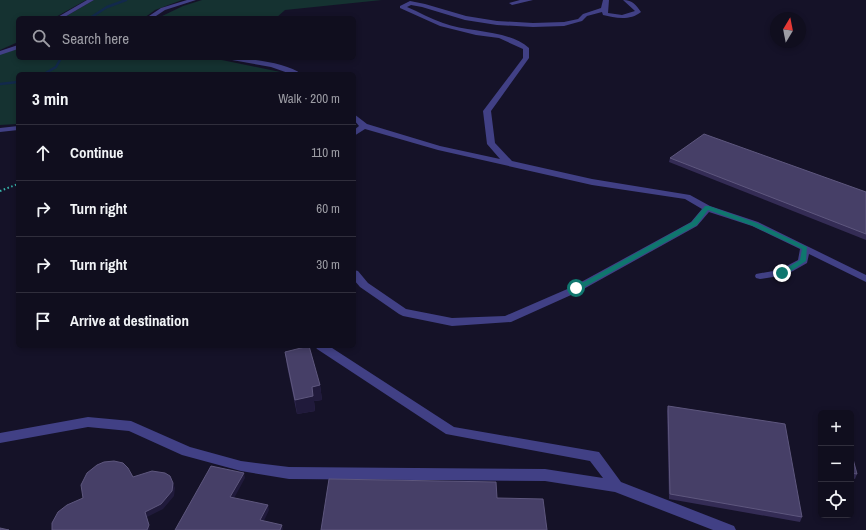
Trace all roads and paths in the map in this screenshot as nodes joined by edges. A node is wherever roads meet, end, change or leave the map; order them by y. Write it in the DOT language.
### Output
graph roads {
  1 [pos="90,0"];
  2 [pos="193,0"];
  3 [pos="530,0"];
  4 [pos="606,0"];
  5 [pos="626,0"];
  6 [pos="512,3"];
  7 [pos="604,9"];
  8 [pos="63,16"];
  9 [pos="152,16"];
  10 [pos="16,48"];
  11 [pos="0,53"];
  12 [pos="245,60"];
  13 [pos="293,72"];
  14 [pos="356,118"];
  15 [pos="364,126"];
  16 [pos="16,128"];
  17 [pos="0,130"];
  18 [pos="356,132"];
  19 [pos="509,163"];
  20 [pos="16,185"];
  21 [pos="0,191"];
  22 [pos="707,208"];
  23 [pos="805,248"];
  24 [pos="356,275"];
  25 [pos="760,276"];
  26 [pos="866,279"];
  27 [pos="324,348"];
  28 [pos="0,438"];
  29 [pos="616,486"];
  30 [pos="729,530"];
  1 -- 8 [label="street"];
  2 -- 9 [label="street"];
  3 -- 6 [label="street"];
  4 -- 7 [label="street"];
  5 -- 7 [label="street"];
  7 -- 19 [label="street"];
  10 -- 11 [label="street"];
  12 -- 13 [label="street"];
  14 -- 15 [label="street"];
  15 -- 18 [label="street"];
  15 -- 19 [label="street"];
  16 -- 17 [label="street"];
  19 -- 22 [label="street"];
  20 -- 21 [label="path"];
  22 -- 23 [label="street"];
  22 -- 24 [label="street"];
  23 -- 25 [label="street"];
  23 -- 26 [label="street"];
  27 -- 29 [label="street"];
  28 -- 29 [label="street"];
  29 -- 30 [label="street"];
}
